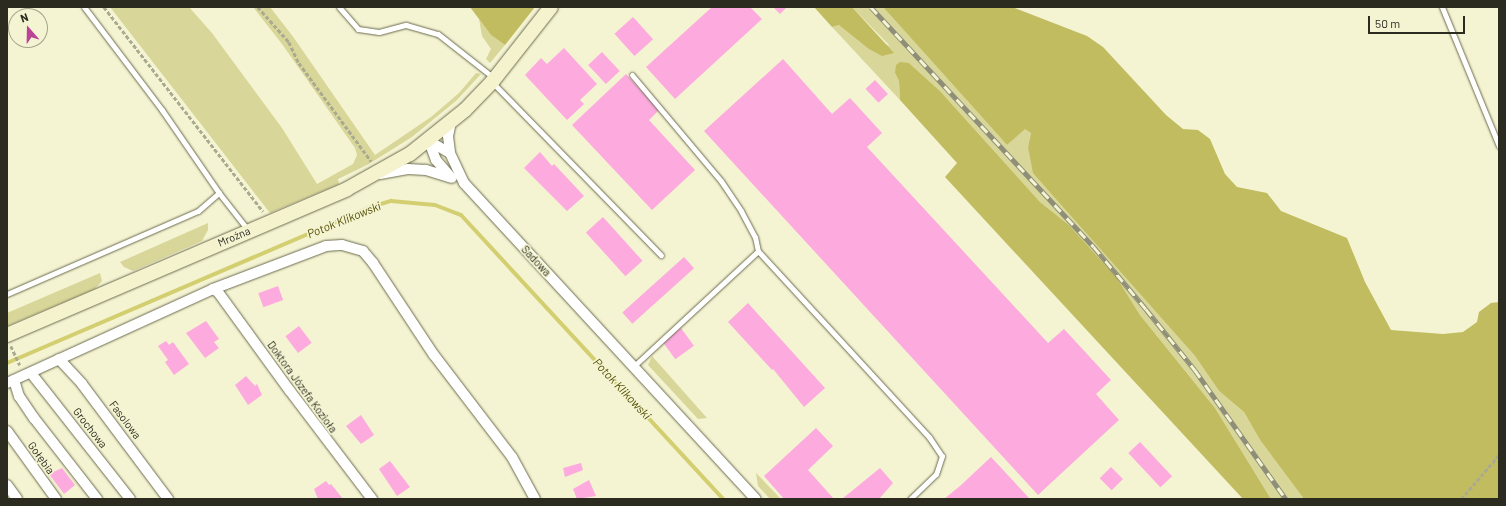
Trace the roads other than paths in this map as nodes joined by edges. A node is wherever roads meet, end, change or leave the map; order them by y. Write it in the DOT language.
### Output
graph roads {
  1 [pos="84,7"];
  2 [pos="339,7"];
  3 [pos="551,7"];
  4 [pos="1442,7"];
  5 [pos="632,75"];
  6 [pos="493,80"];
  7 [pos="451,122"];
  8 [pos="429,141"];
  9 [pos="1499,146"];
  10 [pos="450,153"];
  11 [pos="376,174"];
  12 [pos="452,178"];
  13 [pos="464,183"];
  14 [pos="219,193"];
  15 [pos="249,231"];
  16 [pos="758,251"];
  17 [pos="660,255"];
  18 [pos="213,289"];
  19 [pos="7,294"];
  20 [pos="7,335"];
  21 [pos="59,359"];
  22 [pos="634,366"];
  23 [pos="28,374"];
  24 [pos="11,381"];
  25 [pos="7,431"];
  26 [pos="7,484"];
  27 [pos="17,499"];
  28 [pos="56,499"];
  29 [pos="97,499"];
  30 [pos="130,499"];
  31 [pos="168,499"];
  32 [pos="372,499"];
  33 [pos="535,499"];
  34 [pos="756,499"];
  35 [pos="910,499"];
  1 -- 14 [label="lane"];
  2 -- 6 [label="lane"];
  3 -- 6 [label="main road"];
  4 -- 9 [label="lane"];
  5 -- 16 [label="lane"];
  6 -- 7 [label="main road"];
  6 -- 17 [label="lane"];
  7 -- 8 [label="main road, Mroźna"];
  7 -- 10 [label="street, Sadowa"];
  8 -- 10 [label="street"];
  8 -- 11 [label="main road, Mroźna"];
  8 -- 12 [label="street"];
  10 -- 13 [label="street, Sadowa"];
  11 -- 12 [label="street"];
  11 -- 15 [label="main road, Mroźna"];
  12 -- 13 [label="street"];
  13 -- 22 [label="street, Sadowa"];
  14 -- 15 [label="lane"];
  14 -- 19 [label="lane"];
  15 -- 20 [label="main road, Mroźna"];
  16 -- 22 [label="lane"];
  16 -- 35 [label="lane"];
  18 -- 21 [label="street"];
  18 -- 32 [label="street, Doktora Józefa Kozioła"];
  18 -- 33 [label="street"];
  21 -- 23 [label="street"];
  21 -- 31 [label="street, Fasolowa"];
  22 -- 34 [label="street, Sadowa"];
  23 -- 24 [label="street"];
  23 -- 30 [label="street, Grochowa"];
  24 -- 29 [label="street"];
  25 -- 28 [label="street, Gołębia"];
  26 -- 27 [label="street"];
}
